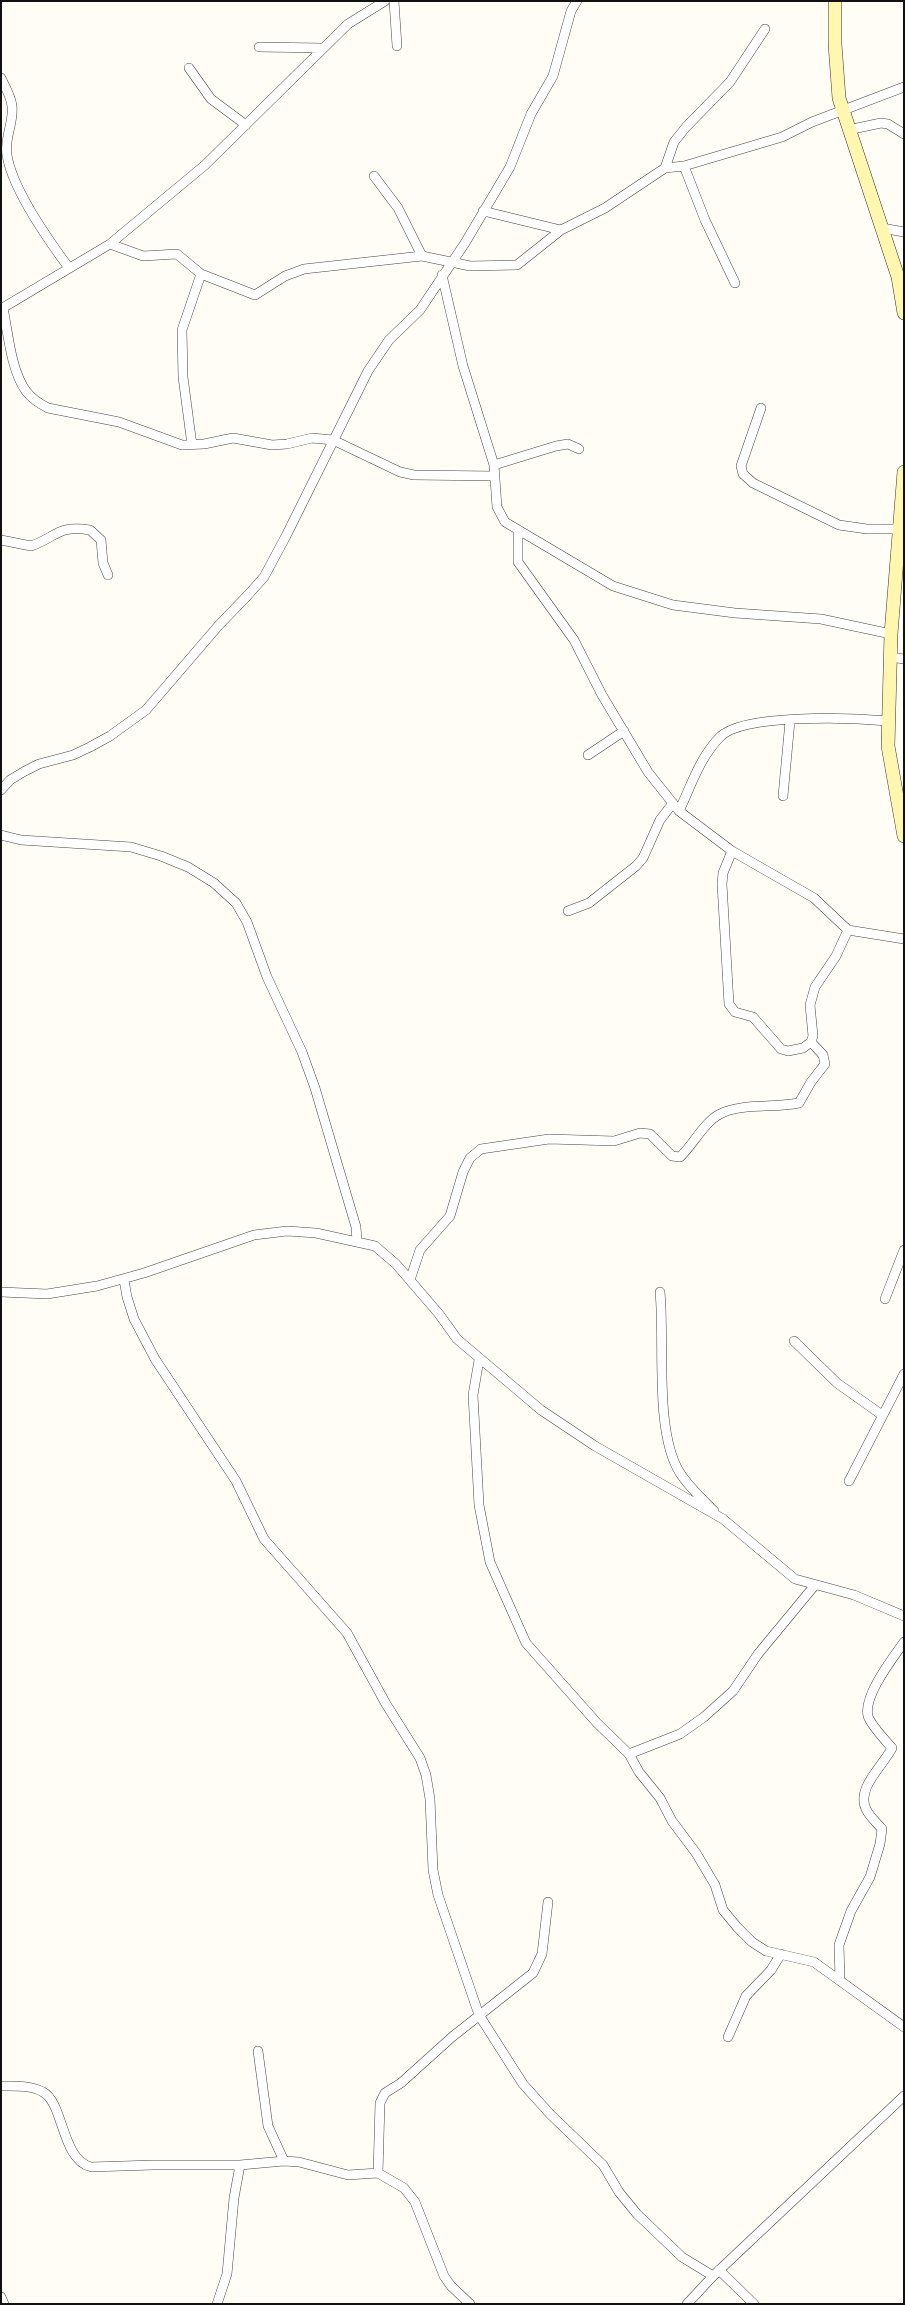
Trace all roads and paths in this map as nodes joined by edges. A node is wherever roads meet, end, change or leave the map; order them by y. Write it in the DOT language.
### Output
graph roads {
  1 [pos="385,1"];
  2 [pos="394,1"];
  3 [pos="577,1"];
  4 [pos="836,1"];
  5 [pos="765,29"];
  6 [pos="397,46"];
  7 [pos="259,47"];
  8 [pos="323,48"];
  9 [pos="190,68"];
  10 [pos="1,78"];
  11 [pos="904,87"];
  12 [pos="842,111"];
  13 [pos="246,125"];
  14 [pos="848,130"];
  15 [pos="904,134"];
  16 [pos="684,166"];
  17 [pos="665,168"];
  18 [pos="374,176"];
  19 [pos="484,212"];
  20 [pos="882,228"];
  21 [pos="562,230"];
  22 [pos="904,232"];
  23 [pos="110,244"];
  24 [pos="422,256"];
  25 [pos="450,262"];
  26 [pos="69,268"];
  27 [pos="201,274"];
  28 [pos="442,275"];
  29 [pos="735,283"];
  30 [pos="2,308"];
  31 [pos="904,313"];
  32 [pos="761,408"];
  33 [pos="332,440"];
  34 [pos="192,445"];
  35 [pos="579,449"];
  36 [pos="494,465"];
  37 [pos="904,472"];
  38 [pos="494,476"];
  39 [pos="904,479"];
  40 [pos="900,529"];
  41 [pos="518,530"];
  42 [pos="1,540"];
  43 [pos="108,575"];
  44 [pos="891,634"];
  45 [pos="890,657"];
  46 [pos="904,660"];
  47 [pos="790,721"];
  48 [pos="888,721"];
  49 [pos="624,731"];
  50 [pos="588,755"];
  51 [pos="1,790"];
  52 [pos="783,796"];
  53 [pos="673,803"];
  54 [pos="679,811"];
  55 [pos="1,835"];
  56 [pos="904,836"];
  57 [pos="732,851"];
  58 [pos="568,910"];
  59 [pos="848,930"];
  60 [pos="904,939"];
  61 [pos="811,1042"];
  62 [pos="357,1241"];
  63 [pos="904,1250"];
  64 [pos="124,1280"];
  65 [pos="410,1280"];
  66 [pos="1,1292"];
  67 [pos="660,1292"];
  68 [pos="885,1299"];
  69 [pos="794,1341"];
  70 [pos="479,1360"];
  71 [pos="904,1374"];
  72 [pos="882,1415"];
  73 [pos="849,1481"];
  74 [pos="723,1519"];
  75 [pos="815,1586"];
  76 [pos="904,1616"];
  77 [pos="904,1642"];
  78 [pos="629,1754"];
  79 [pos="548,1902"];
  80 [pos="781,1954"];
  81 [pos="840,1980"];
  82 [pos="479,2015"];
  83 [pos="904,2027"];
  84 [pos="728,2037"];
  85 [pos="258,2050"];
  86 [pos="1,2086"];
  87 [pos="904,2096"];
  88 [pos="284,2160"];
  89 [pos="240,2165"];
  90 [pos="378,2173"];
  91 [pos="716,2273"];
  92 [pos="1,2298"];
  93 [pos="4,2304"];
  94 [pos="217,2304"];
  95 [pos="470,2304"];
  96 [pos="687,2304"];
  97 [pos="754,2304"];
  1 -- 8 [label="street"];
  2 -- 6 [label="street"];
  3 -- 19 [label="street"];
  4 -- 12 [label="main road"];
  5 -- 17 [label="street"];
  7 -- 8 [label="street"];
  8 -- 13 [label="street"];
  9 -- 13 [label="street"];
  10 -- 26 [label="street"];
  11 -- 12 [label="street"];
  12 -- 14 [label="main road"];
  12 -- 16 [label="street"];
  13 -- 23 [label="street"];
  14 -- 15 [label="street"];
  14 -- 20 [label="main road"];
  16 -- 17 [label="street"];
  16 -- 29 [label="street"];
  17 -- 21 [label="street"];
  18 -- 24 [label="street"];
  19 -- 21 [label="street"];
  19 -- 25 [label="street"];
  20 -- 22 [label="street"];
  20 -- 31 [label="main road"];
  21 -- 25 [label="street"];
  23 -- 26 [label="street"];
  23 -- 27 [label="street"];
  24 -- 25 [label="street"];
  24 -- 27 [label="street"];
  25 -- 28 [label="street"];
  26 -- 30 [label="street"];
  27 -- 34 [label="street"];
  28 -- 33 [label="street"];
  28 -- 36 [label="street"];
  30 -- 34 [label="street"];
  32 -- 40 [label="street"];
  33 -- 34 [label="street"];
  33 -- 38 [label="street"];
  33 -- 51 [label="street"];
  35 -- 36 [label="street"];
  36 -- 38 [label="street"];
  37 -- 39 [label="main road"];
  38 -- 41 [label="street"];
  39 -- 40 [label="main road"];
  40 -- 44 [label="main road"];
  41 -- 44 [label="street"];
  41 -- 49 [label="street"];
  42 -- 43 [label="street"];
  44 -- 45 [label="main road"];
  45 -- 46 [label="street"];
  45 -- 48 [label="main road"];
  47 -- 48 [label="street"];
  47 -- 52 [label="street"];
  47 -- 54 [label="street"];
  48 -- 56 [label="main road"];
  49 -- 50 [label="street"];
  49 -- 53 [label="street"];
  53 -- 54 [label="street"];
  53 -- 58 [label="street"];
  54 -- 57 [label="street"];
  55 -- 62 [label="street"];
  57 -- 59 [label="street"];
  57 -- 61 [label="street"];
  59 -- 60 [label="street"];
  59 -- 61 [label="street"];
  61 -- 65 [label="street"];
  62 -- 64 [label="street"];
  62 -- 65 [label="street"];
  63 -- 68 [label="street"];
  64 -- 66 [label="street"];
  64 -- 82 [label="street"];
  65 -- 70 [label="street"];
  67 -- 74 [label="street"];
  69 -- 72 [label="street"];
  70 -- 74 [label="street"];
  70 -- 78 [label="street"];
  71 -- 72 [label="street"];
  72 -- 73 [label="street"];
  74 -- 75 [label="street"];
  75 -- 76 [label="street"];
  75 -- 78 [label="street"];
  77 -- 81 [label="street"];
  78 -- 80 [label="street"];
  79 -- 82 [label="street"];
  80 -- 81 [label="street"];
  80 -- 84 [label="street"];
  81 -- 83 [label="street"];
  82 -- 90 [label="street"];
  82 -- 91 [label="street"];
  85 -- 88 [label="street"];
  86 -- 89 [label="street"];
  87 -- 91 [label="street"];
  88 -- 89 [label="street"];
  88 -- 90 [label="street"];
  89 -- 94 [label="street"];
  90 -- 95 [label="street"];
  91 -- 96 [label="street"];
  91 -- 97 [label="street"];
  92 -- 93 [label="street"];
}
